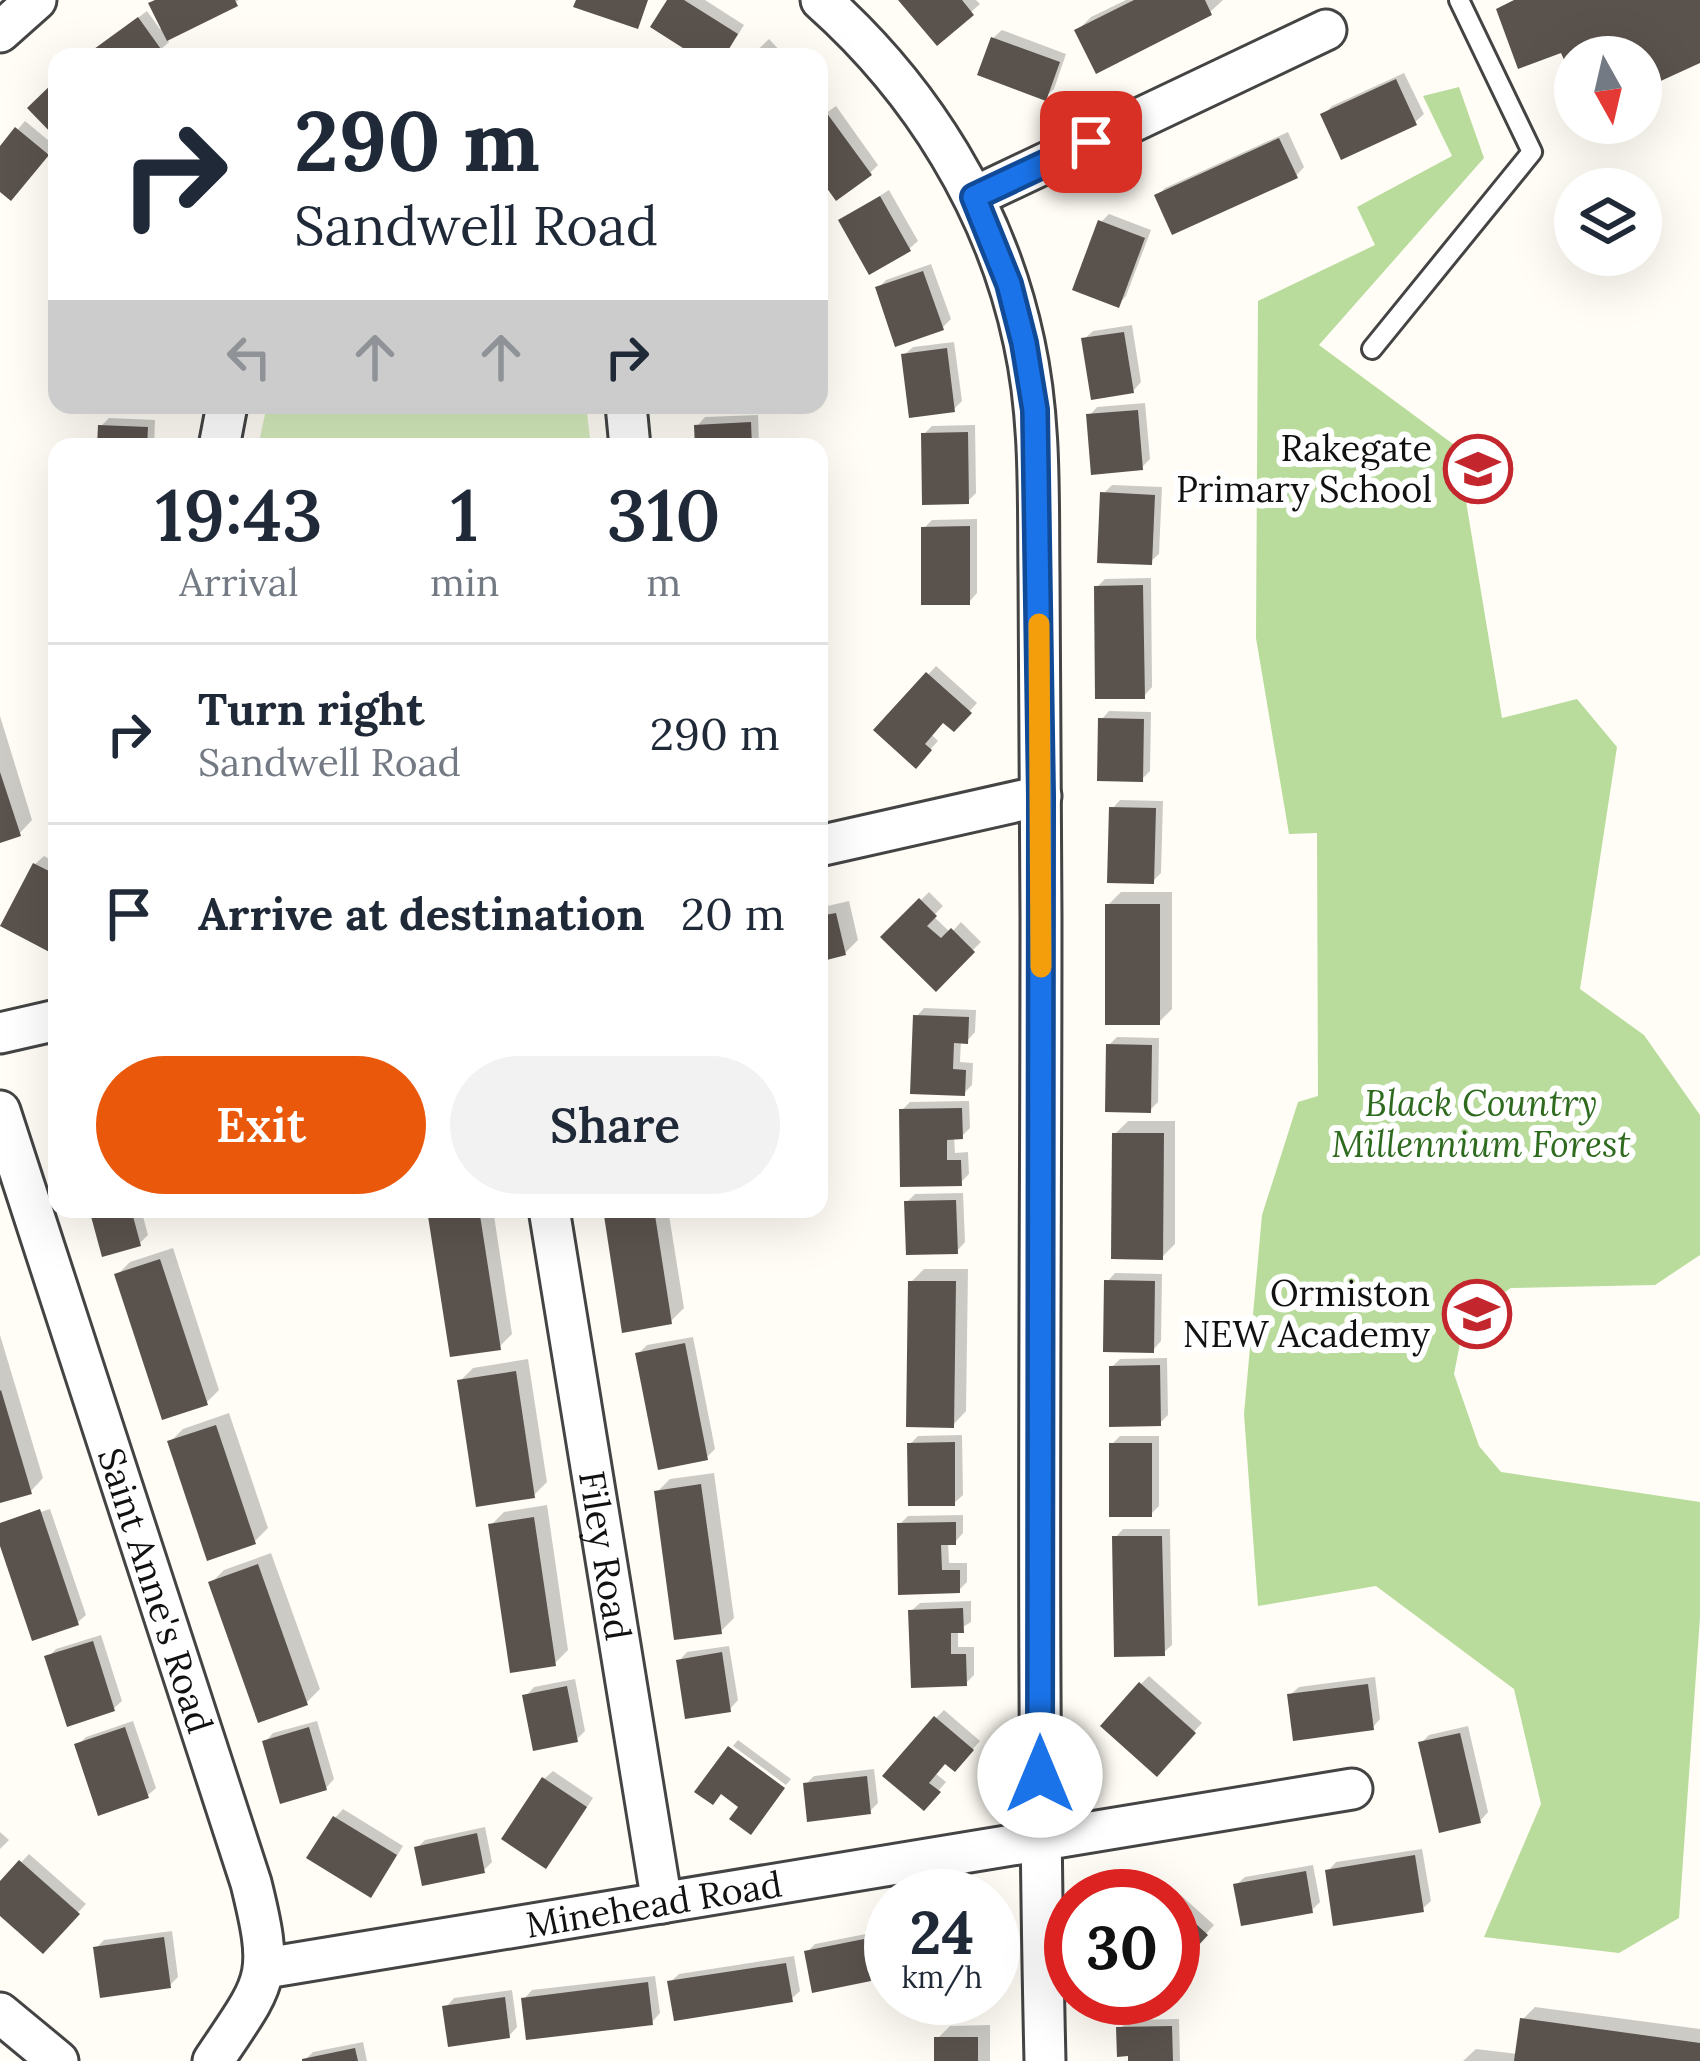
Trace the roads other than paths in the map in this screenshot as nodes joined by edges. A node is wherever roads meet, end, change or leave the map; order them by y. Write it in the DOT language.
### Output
graph roads {
  1 [pos="820,0"];
  2 [pos="1459,0"];
  3 [pos="1326,30"];
  4 [pos="974,197"];
  5 [pos="1372,349"];
  6 [pos="1041,796"];
  7 [pos="828,844"];
  8 [pos="48,1022"];
  9 [pos="0,1033"];
  10 [pos="0,1111"];
  11 [pos="550,1218"];
  12 [pos="1352,1789"];
  13 [pos="1040,1843"];
  14 [pos="662,1903"];
  15 [pos="266,1968"];
  16 [pos="0,2013"];
  17 [pos="58,2061"];
  18 [pos="213,2061"];
  19 [pos="1045,2061"];
  1 -- 4 [label="street"];
  2 -- 5 [label="lane"];
  3 -- 4 [label="street"];
  4 -- 6 [label="street"];
  6 -- 7 [label="street"];
  6 -- 13 [label="street"];
  8 -- 9 [label="street"];
  10 -- 15 [label="street, Saint Anne's Road"];
  11 -- 14 [label="street, Filey Road"];
  12 -- 13 [label="street, Minehead Road"];
  13 -- 14 [label="street, Minehead Road"];
  13 -- 19 [label="street"];
  14 -- 15 [label="street, Minehead Road"];
  15 -- 18 [label="street"];
  16 -- 17 [label="street"];
}
